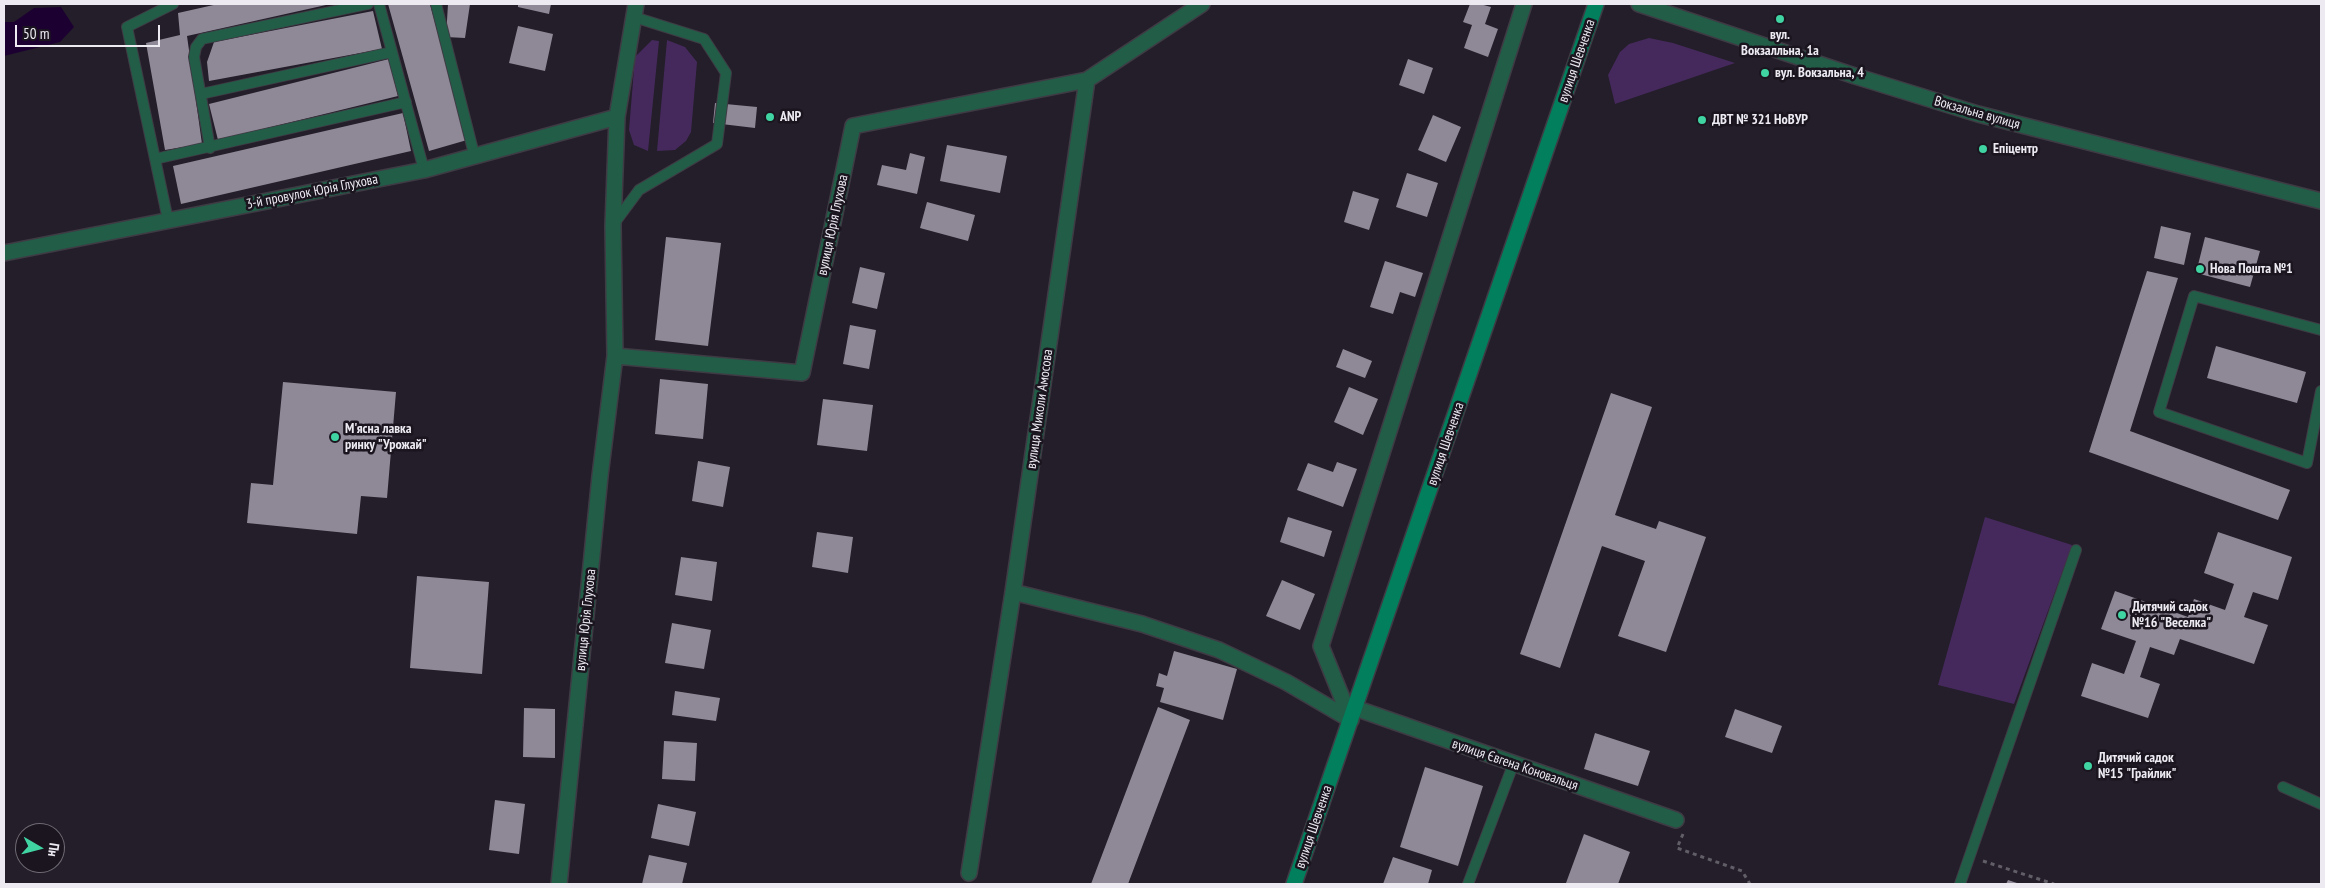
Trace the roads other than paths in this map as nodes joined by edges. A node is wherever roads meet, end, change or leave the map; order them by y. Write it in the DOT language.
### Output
graph roads {
  1 [pos="173,4"];
  2 [pos="368,4"];
  3 [pos="379,4"];
  4 [pos="436,4"];
  5 [pos="1202,4"];
  6 [pos="1524,4"];
  7 [pos="1596,4"];
  8 [pos="1639,4"];
  9 [pos="635,11"];
  10 [pos="392,52"];
  11 [pos="1087,80"];
  12 [pos="201,94"];
  13 [pos="406,102"];
  14 [pos="616,117"];
  15 [pos="210,148"];
  16 [pos="474,154"];
  17 [pos="155,159"];
  18 [pos="424,170"];
  19 [pos="2321,201"];
  20 [pos="168,220"];
  21 [pos="613,226"];
  22 [pos="4,253"];
  23 [pos="2321,330"];
  24 [pos="614,356"];
  25 [pos="2321,391"];
  26 [pos="2076,550"];
  27 [pos="1013,592"];
  28 [pos="1353,714"];
  29 [pos="1514,765"];
  30 [pos="2283,787"];
  31 [pos="2321,804"];
  32 [pos="1676,820"];
  33 [pos="969,873"];
  34 [pos="559,884"];
  35 [pos="1294,884"];
  36 [pos="1468,884"];
  37 [pos="1960,884"];
  1 -- 17 [label="lane"];
  2 -- 12 [label="lane"];
  3 -- 10 [label="lane"];
  4 -- 16 [label="lane"];
  5 -- 11 [label="street"];
  6 -- 28 [label="street"];
  7 -- 28 [label="main road, вулиця Шевченка"];
  8 -- 19 [label="street, Вокзальна вулиця"];
  9 -- 14 [label="street, вулиця Юрія Глухова"];
  9 -- 21 [label="lane"];
  10 -- 12 [label="lane"];
  10 -- 13 [label="lane"];
  11 -- 24 [label="street, вулиця Юрія Глухова"];
  11 -- 27 [label="street, вулиця Миколи Амосова"];
  12 -- 15 [label="lane"];
  13 -- 15 [label="lane"];
  13 -- 18 [label="lane"];
  14 -- 16 [label="street, 3-й провулок Юрія Глухова"];
  14 -- 21 [label="street, вулиця Юрія Глухова"];
  15 -- 17 [label="lane"];
  16 -- 18 [label="street, 3-й провулок Юрія Глухова"];
  17 -- 20 [label="lane"];
  18 -- 20 [label="street, 3-й провулок Юрія Глухова"];
  20 -- 22 [label="street, 3-й провулок Юрія Глухова"];
  21 -- 24 [label="street, вулиця Юрія Глухова"];
  23 -- 25 [label="lane"];
  24 -- 34 [label="street, вулиця Юрія Глухова"];
  26 -- 37 [label="lane"];
  27 -- 28 [label="street, вулиця Євгена Коновальця"];
  27 -- 33 [label="street, вулиця Миколи Амосова"];
  28 -- 29 [label="street, вулиця Євгена Коновальця"];
  28 -- 35 [label="main road, вулиця Шевченка"];
  29 -- 32 [label="street, вулиця Євгена Коновальця"];
  29 -- 36 [label="lane"];
  30 -- 31 [label="lane"];
}
